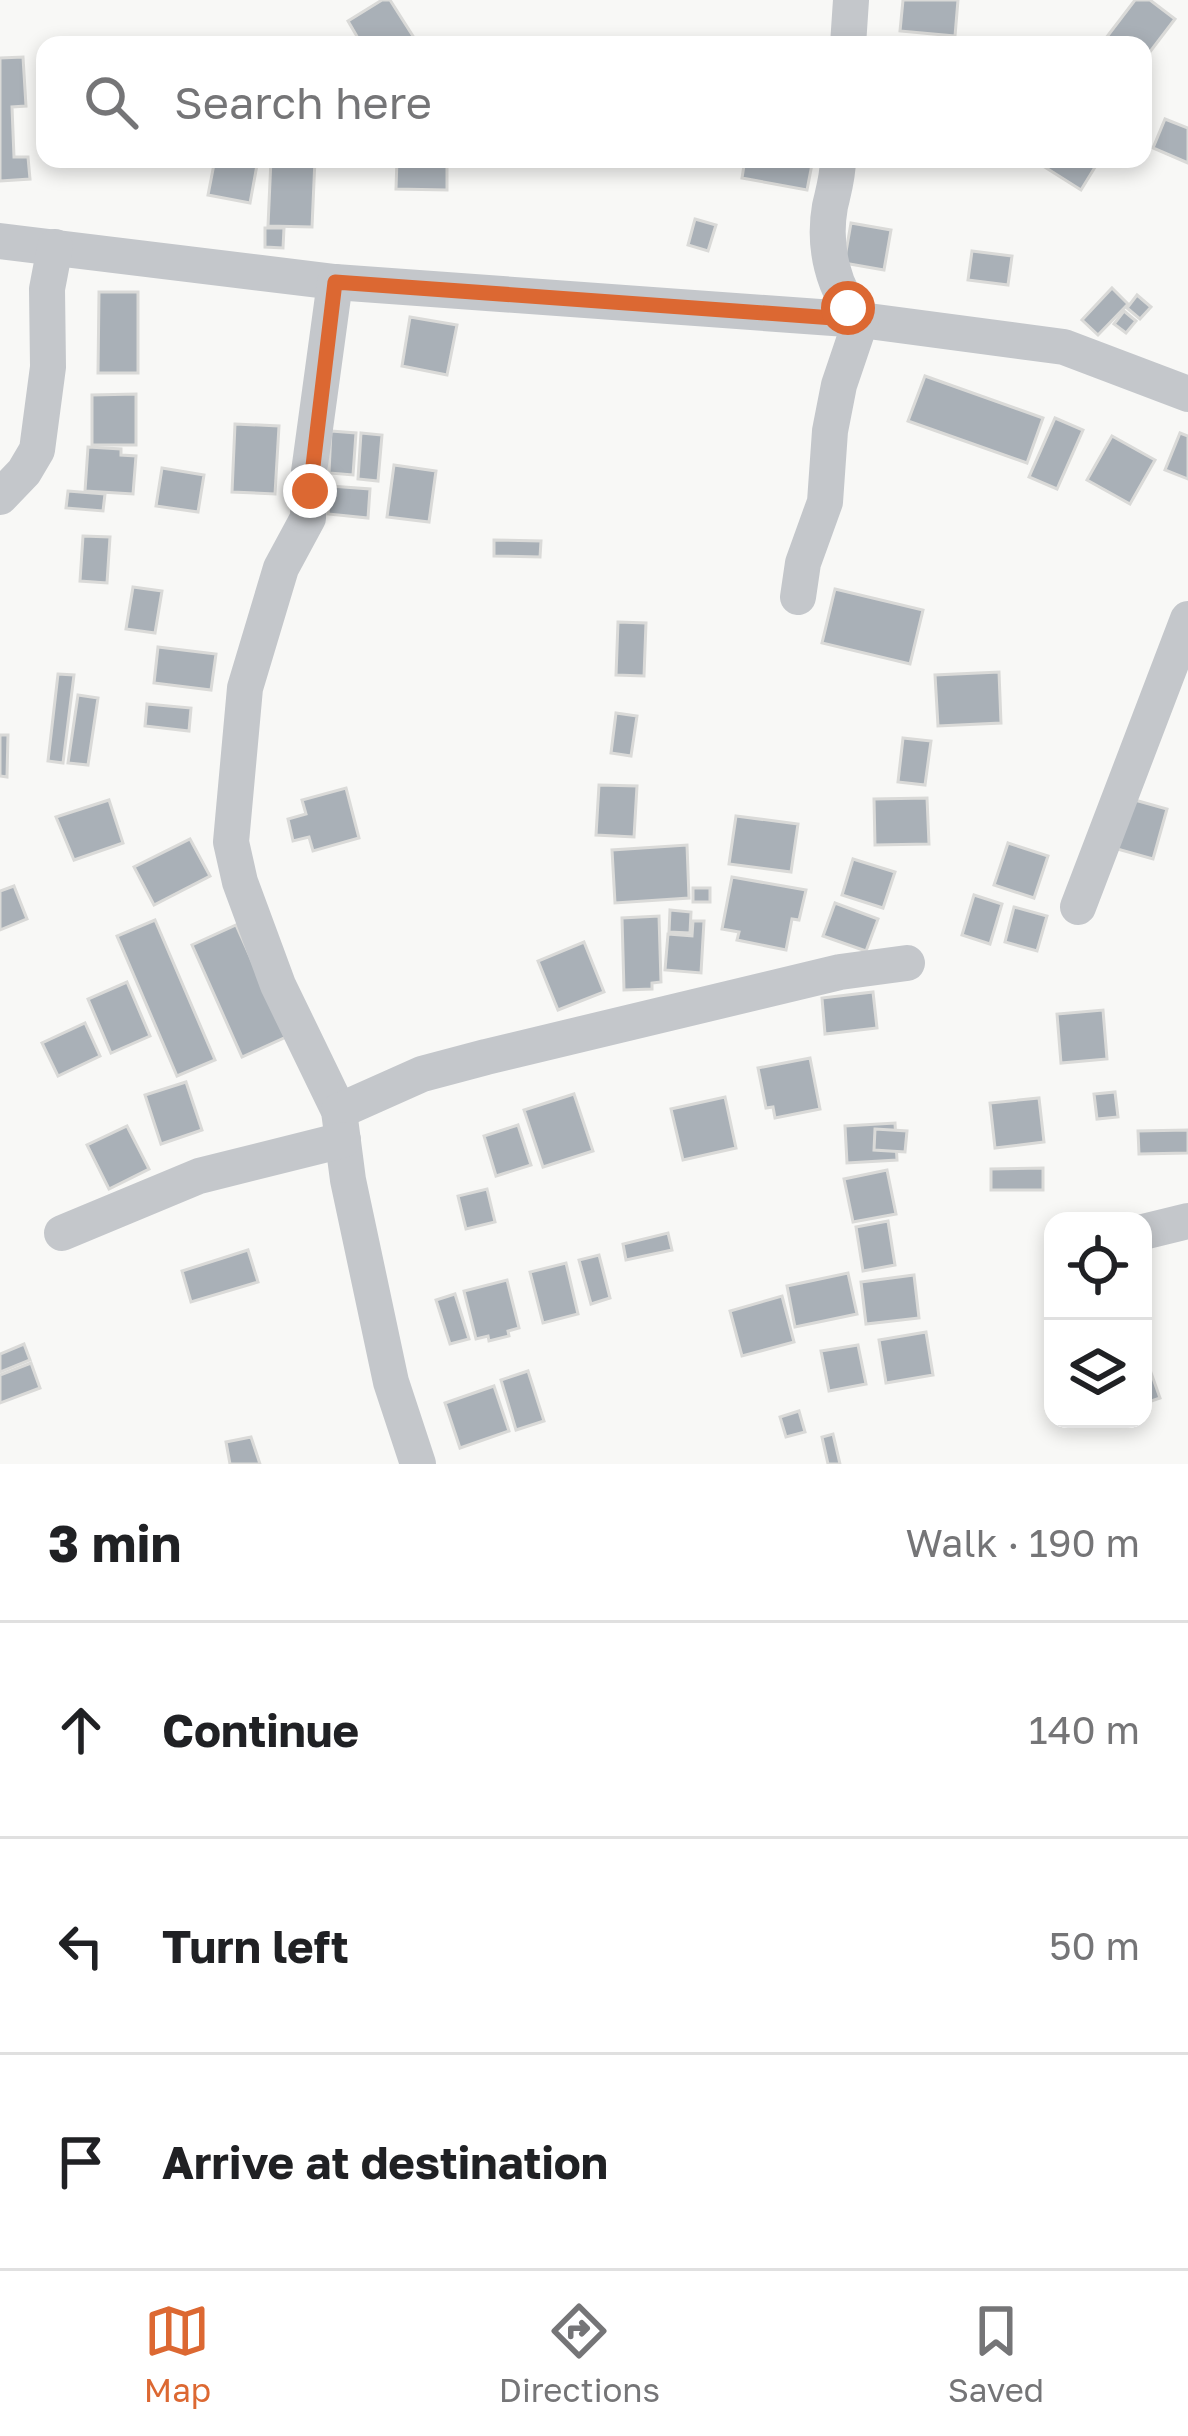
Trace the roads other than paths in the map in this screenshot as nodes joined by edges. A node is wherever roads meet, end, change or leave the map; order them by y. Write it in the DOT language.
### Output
graph roads {
  1 [pos="851,0"];
  2 [pos="849,36"];
  3 [pos="837,168"];
  4 [pos="0,241"];
  5 [pos="55,248"];
  6 [pos="335,282"];
  7 [pos="861,320"];
  8 [pos="1188,394"];
  9 [pos="0,497"];
  10 [pos="798,597"];
  11 [pos="1188,619"];
  12 [pos="1078,907"];
  13 [pos="908,964"];
  14 [pos="341,1125"];
  15 [pos="1188,1222"];
  16 [pos="1152,1230"];
  17 [pos="62,1232"];
  18 [pos="418,1464"];
  1 -- 2 [label="street"];
  3 -- 7 [label="street"];
  4 -- 5 [label="street"];
  5 -- 6 [label="street"];
  5 -- 9 [label="street"];
  6 -- 7 [label="street"];
  6 -- 14 [label="street"];
  7 -- 8 [label="street"];
  7 -- 10 [label="street"];
  11 -- 12 [label="street"];
  13 -- 14 [label="street"];
  14 -- 17 [label="street"];
  14 -- 18 [label="street"];
  15 -- 16 [label="street"];
}
